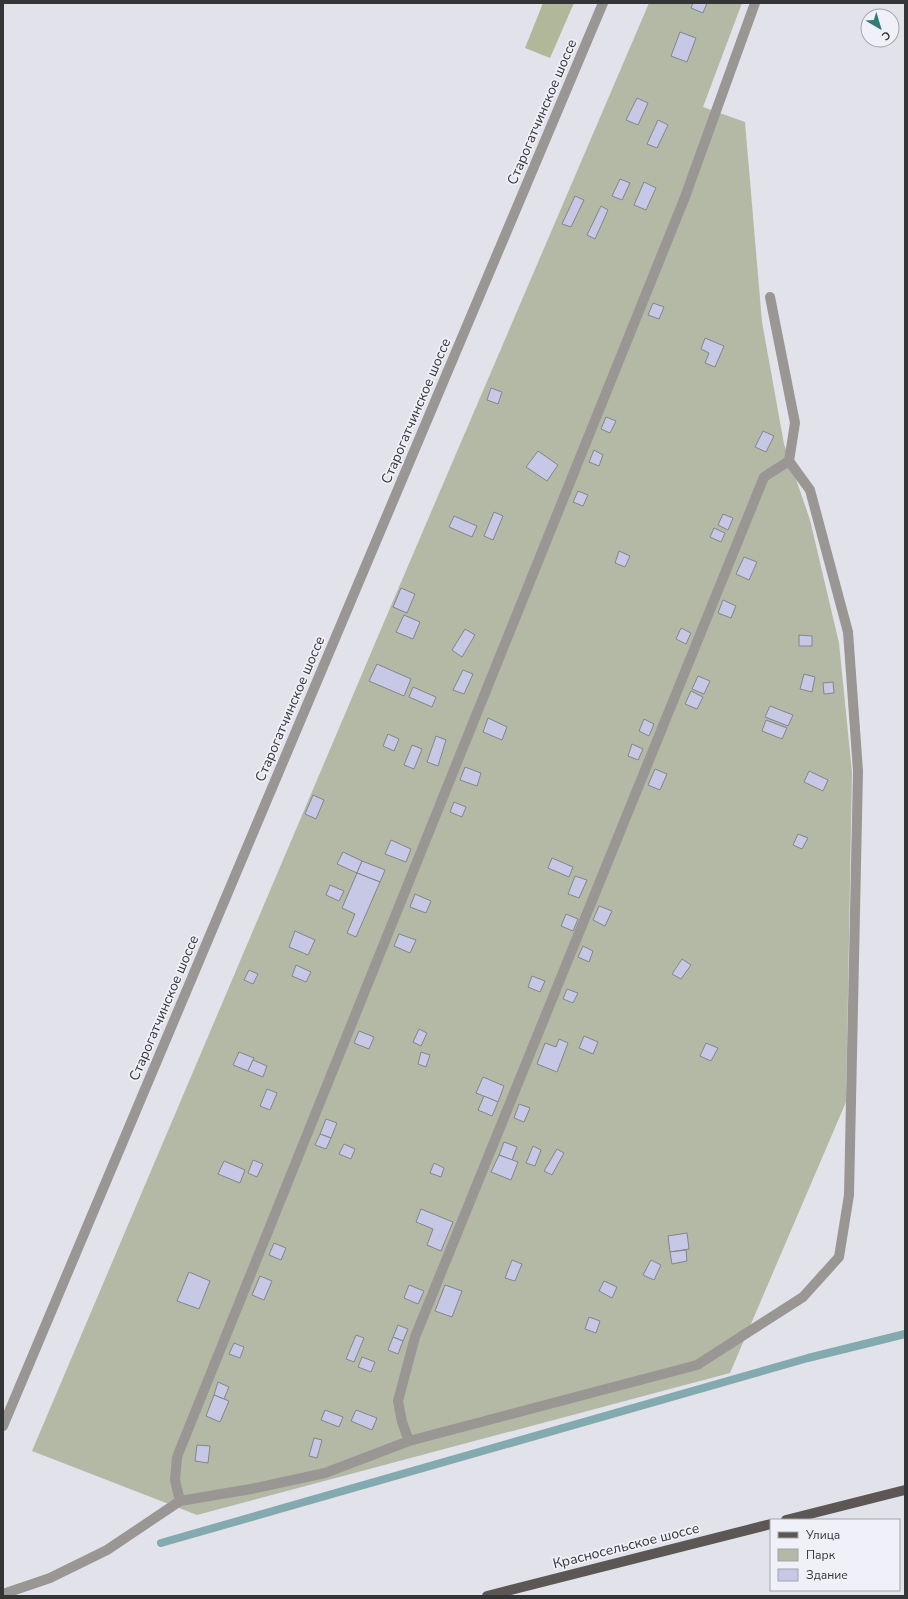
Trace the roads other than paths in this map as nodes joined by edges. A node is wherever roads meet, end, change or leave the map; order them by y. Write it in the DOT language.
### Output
graph roads {
  1 [pos="603,3"];
  2 [pos="755,3"];
  3 [pos="770,297"];
  4 [pos="789,461"];
  5 [pos="3,1426"];
  6 [pos="409,1441"];
  7 [pos="905,1490"];
  8 [pos="180,1501"];
  9 [pos="790,1519"];
  10 [pos="770,1524"];
  11 [pos="3,1594"];
  12 [pos="487,1596"];
  1 -- 5 [label="street, Старогатчинское шоссе"];
  2 -- 8 [label="street"];
  3 -- 4 [label="street"];
  4 -- 6 [label="street"];
  4 -- 6 [label="street"];
  6 -- 8 [label="street"];
  7 -- 9 [label="main road"];
  8 -- 11 [label="street"];
  10 -- 12 [label="main road, Красносельское шоссе"];
}
